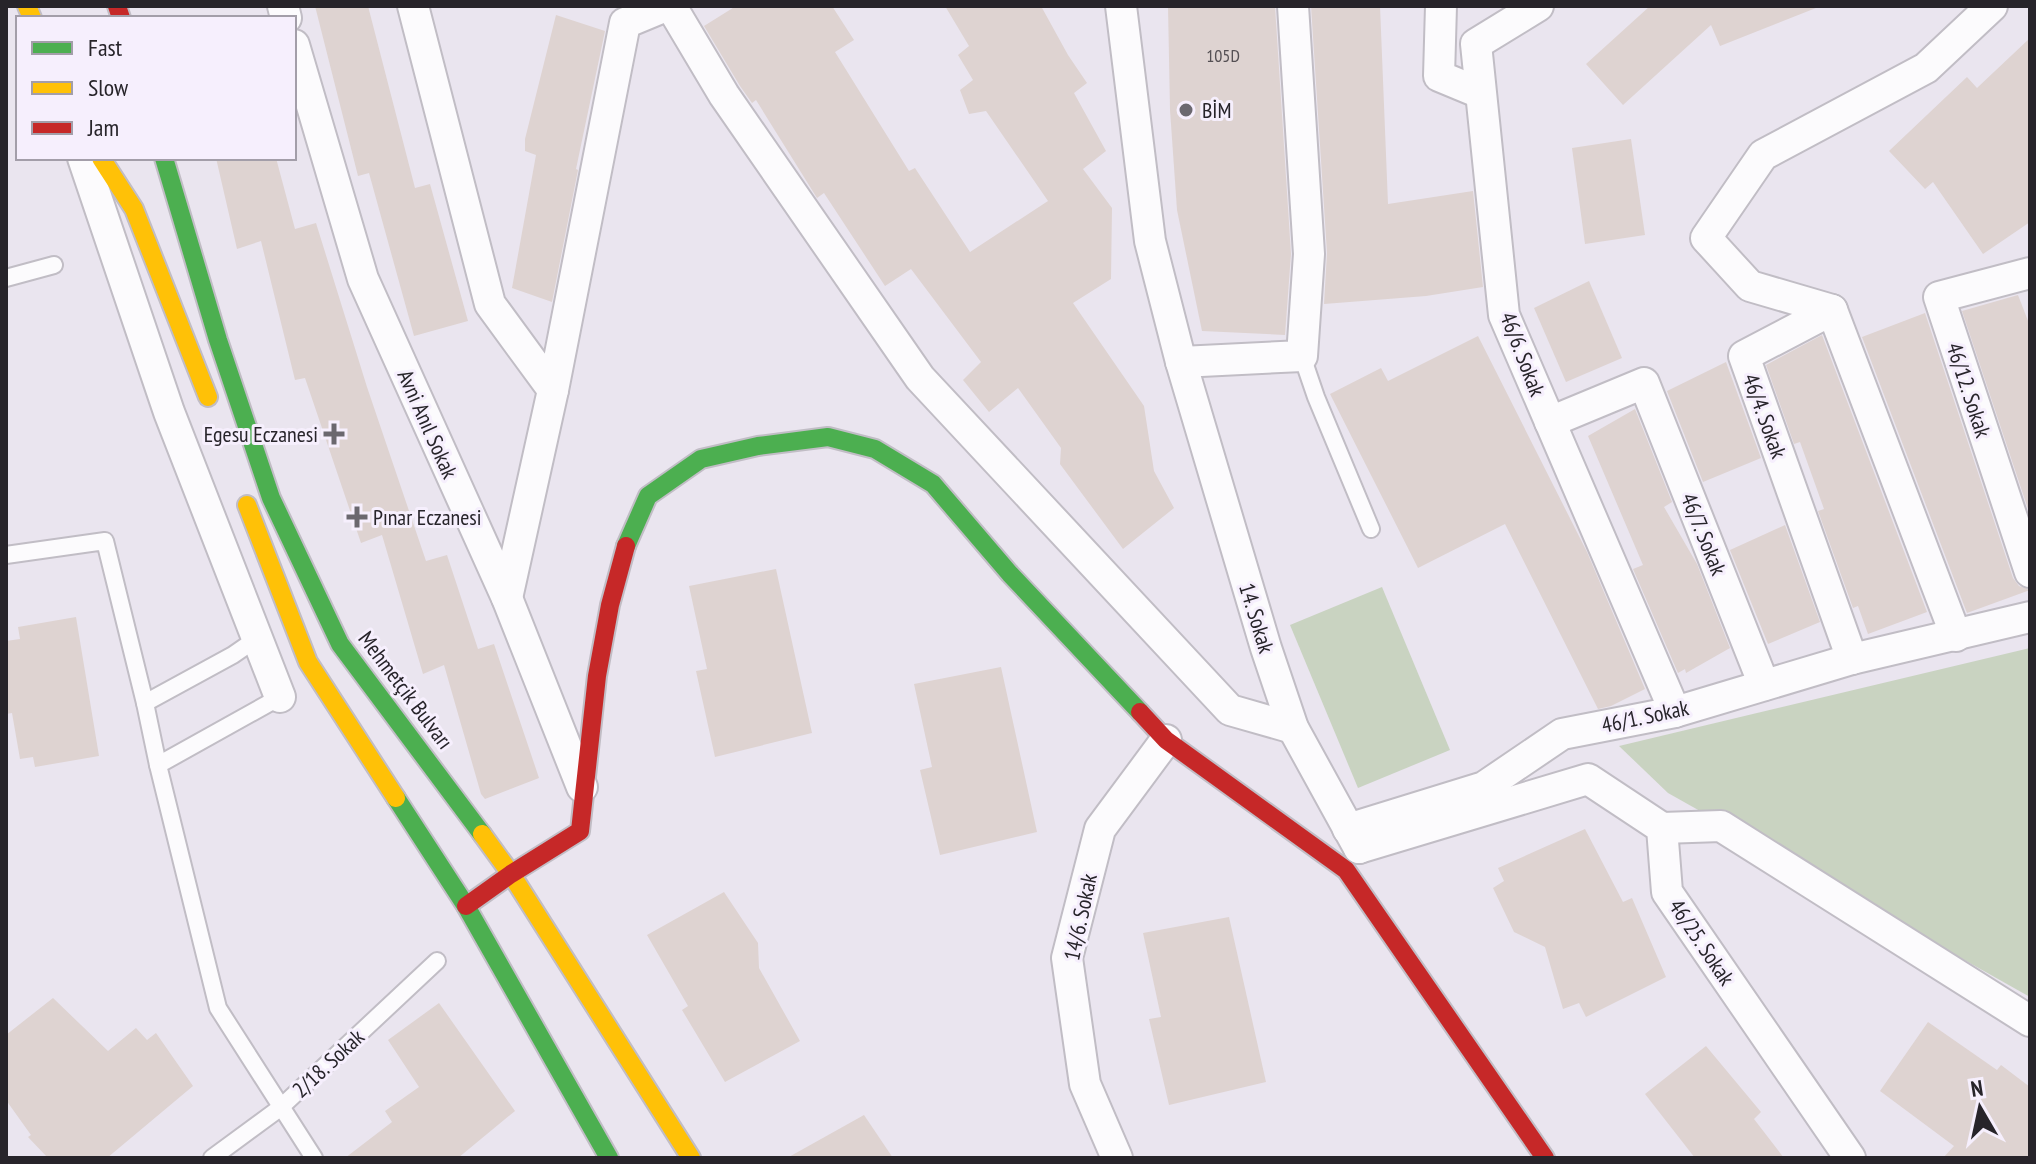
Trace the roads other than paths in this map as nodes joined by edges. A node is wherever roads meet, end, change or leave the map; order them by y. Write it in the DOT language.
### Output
graph roads {
  1 [pos="14,6"];
  2 [pos="413,6"];
  3 [pos="669,6"];
  4 [pos="1121,6"];
  5 [pos="1293,6"];
  6 [pos="1441,6"];
  7 [pos="1538,6"];
  8 [pos="1992,6"];
  9 [pos="6,7"];
  10 [pos="296,52"];
  11 [pos="1480,93"];
  12 [pos="84,160"];
  13 [pos="102,160"];
  14 [pos="165,160"];
  15 [pos="54,265"];
  16 [pos="2030,273"];
  17 [pos="6,278"];
  18 [pos="1832,310"];
  19 [pos="1302,356"];
  20 [pos="1181,362"];
  21 [pos="553,390"];
  22 [pos="217,420"];
  23 [pos="1550,422"];
  24 [pos="238,480"];
  25 [pos="1371,529"];
  26 [pos="6,555"];
  27 [pos="2030,572"];
  28 [pos="507,598"];
  29 [pos="2030,617"];
  30 [pos="1956,636"];
  31 [pos="259,637"];
  32 [pos="340,644"];
  33 [pos="1852,659"];
  34 [pos="308,662"];
  35 [pos="1764,685"];
  36 [pos="280,697"];
  37 [pos="145,703"];
  38 [pos="1675,712"];
  39 [pos="1293,728"];
  40 [pos="1166,740"];
  41 [pos="158,765"];
  42 [pos="585,795"];
  43 [pos="1662,828"];
  44 [pos="1351,849"];
  45 [pos="511,874"];
  46 [pos="466,906"];
  47 [pos="437,961"];
  48 [pos="2030,1021"];
  49 [pos="280,1108"];
  50 [pos="212,1158"];
  51 [pos="314,1158"];
  52 [pos="609,1158"];
  53 [pos="691,1158"];
  54 [pos="1117,1158"];
  55 [pos="1545,1158"];
  56 [pos="1850,1158"];
  1 -- 9 [label="street"];
  2 -- 21 [label="street"];
  3 -- 21 [label="street"];
  3 -- 39 [label="street"];
  4 -- 20 [label="street, 14. Sokak"];
  5 -- 19 [label="street"];
  6 -- 11 [label="street"];
  7 -- 11 [label="street, 46/6. Sokak"];
  8 -- 18 [label="street"];
  10 -- 28 [label="street, Avni Anıl Sokak"];
  11 -- 23 [label="street, 46/6. Sokak"];
  12 -- 31 [label="street"];
  13 -- 22 [label="main road"];
  14 -- 32 [label="main road, Mehmetçik Bulvarı"];
  15 -- 17 [label="lane"];
  16 -- 27 [label="street, 46/12. Sokak"];
  18 -- 30 [label="street"];
  18 -- 33 [label="street, 46/4. Sokak"];
  19 -- 20 [label="street"];
  19 -- 25 [label="lane"];
  20 -- 39 [label="street, 14. Sokak"];
  21 -- 28 [label="street"];
  23 -- 35 [label="street, 46/7. Sokak"];
  23 -- 38 [label="street, 46/6. Sokak"];
  24 -- 34 [label="main road"];
  26 -- 37 [label="lane"];
  28 -- 42 [label="street, Avni Anıl Sokak"];
  29 -- 30 [label="street, 46/1. Sokak"];
  30 -- 33 [label="street, 46/1. Sokak"];
  31 -- 36 [label="street"];
  31 -- 37 [label="lane"];
  32 -- 34 [label="street"];
  32 -- 45 [label="main road, Mehmetçik Bulvarı"];
  33 -- 35 [label="street, 46/1. Sokak"];
  34 -- 36 [label="street"];
  34 -- 46 [label="main road"];
  35 -- 38 [label="street, 46/1. Sokak"];
  36 -- 41 [label="lane"];
  37 -- 41 [label="lane"];
  38 -- 44 [label="street, 46/1. Sokak"];
  39 -- 44 [label="street, 14. Sokak"];
  40 -- 42 [label="main road"];
  40 -- 44 [label="main road"];
  40 -- 54 [label="street, 14/6. Sokak"];
  41 -- 49 [label="lane"];
  42 -- 45 [label="main road"];
  43 -- 44 [label="street"];
  43 -- 48 [label="street"];
  43 -- 56 [label="street, 46/25. Sokak"];
  44 -- 55 [label="main road, 14. Sokak"];
  45 -- 46 [label="main road"];
  45 -- 53 [label="main road, Mehmetçik Bulvarı"];
  46 -- 52 [label="main road"];
  47 -- 49 [label="lane, 2/18. Sokak"];
  49 -- 50 [label="lane, 2/18. Sokak"];
  49 -- 51 [label="lane"];
}
